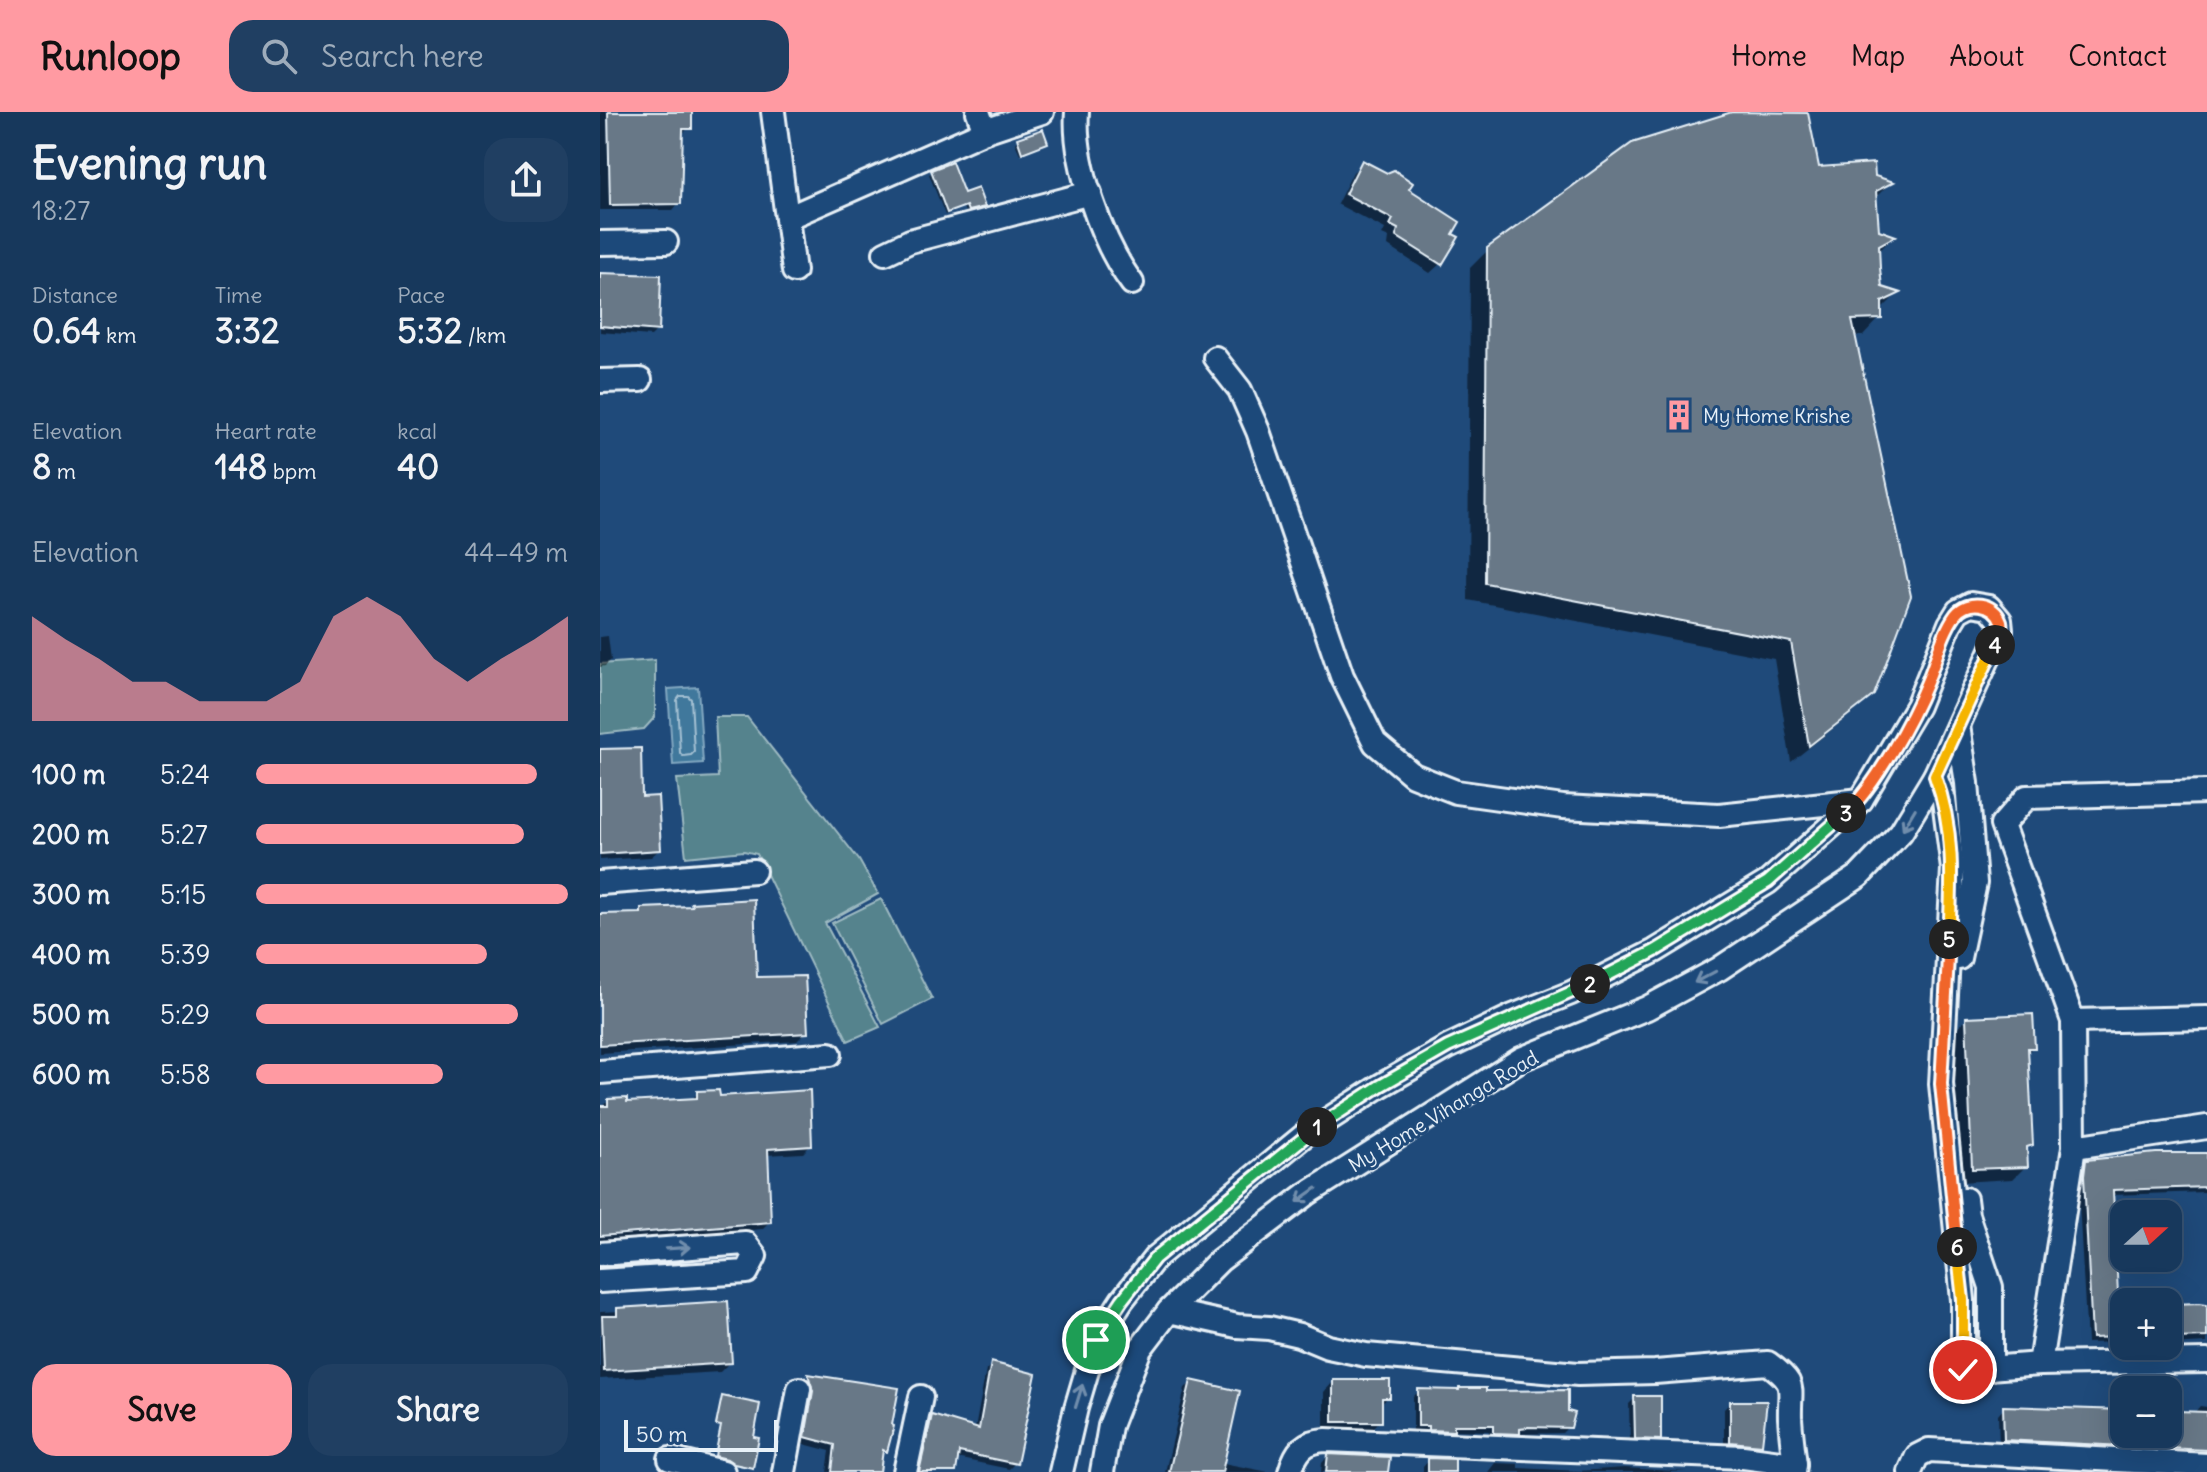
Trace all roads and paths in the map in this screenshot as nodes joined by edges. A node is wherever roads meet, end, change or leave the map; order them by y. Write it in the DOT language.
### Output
graph roads {
  1 [pos="1042,112"];
  2 [pos="1077,112"];
  3 [pos="775,113"];
  4 [pos="981,122"];
  5 [pos="1090,193"];
  6 [pos="787,218"];
  7 [pos="666,242"];
  8 [pos="600,243"];
  9 [pos="885,253"];
  10 [pos="794,271"];
  11 [pos="1132,283"];
  12 [pos="1215,358"];
  13 [pos="640,380"];
  14 [pos="600,381"];
  15 [pos="1958,725"];
  16 [pos="1935,776"];
  17 [pos="2207,792"];
  18 [pos="1861,800"];
  19 [pos="754,871"];
  20 [pos="600,883"];
  21 [pos="2207,1018"];
  22 [pos="2073,1021"];
  23 [pos="830,1054"];
  24 [pos="600,1072"];
  25 [pos="2207,1127"];
  26 [pos="2074,1147"];
  27 [pos="600,1254"];
  28 [pos="600,1281"];
  29 [pos="1169,1311"];
  30 [pos="2207,1361"];
  31 [pos="2040,1364"];
  32 [pos="1991,1368"];
  33 [pos="799,1389"];
  34 [pos="921,1397"];
  35 [pos="670,1459"];
  36 [pos="2207,1465"];
  37 [pos="1794,1468"];
  38 [pos="723,1472"];
  39 [pos="784,1472"];
  40 [pos="905,1472"];
  41 [pos="1061,1472"];
  42 [pos="1102,1472"];
  43 [pos="1290,1472"];
  44 [pos="1910,1472"];
  1 -- 4 [label="street"];
  2 -- 5 [label="street"];
  3 -- 6 [label="street"];
  4 -- 6 [label="street"];
  5 -- 9 [label="street"];
  5 -- 11 [label="street"];
  6 -- 10 [label="street"];
  7 -- 8 [label="street"];
  12 -- 18 [label="street"];
  13 -- 14 [label="street"];
  15 -- 16 [label="street, My Home Vihanga Road"];
  15 -- 18 [label="street, My Home Vihanga Road"];
  15 -- 32 [label="street"];
  16 -- 29 [label="street, My Home Vihanga Road, one-way"];
  16 -- 32 [label="street"];
  17 -- 22 [label="street"];
  41 -- 18 [label="street, one-way"];
  19 -- 20 [label="street"];
  21 -- 22 [label="street"];
  22 -- 26 [label="street"];
  23 -- 24 [label="street"];
  25 -- 26 [label="street"];
  26 -- 31 [label="street"];
  27 -- 28 [label="street, one-way"];
  29 -- 37 [label="street"];
  29 -- 42 [label="street, My Home Vihanga Road"];
  30 -- 31 [label="street"];
  31 -- 32 [label="street"];
  33 -- 39 [label="street"];
  34 -- 40 [label="street"];
  35 -- 38 [label="street"];
  36 -- 44 [label="street"];
  37 -- 43 [label="street"];
}
